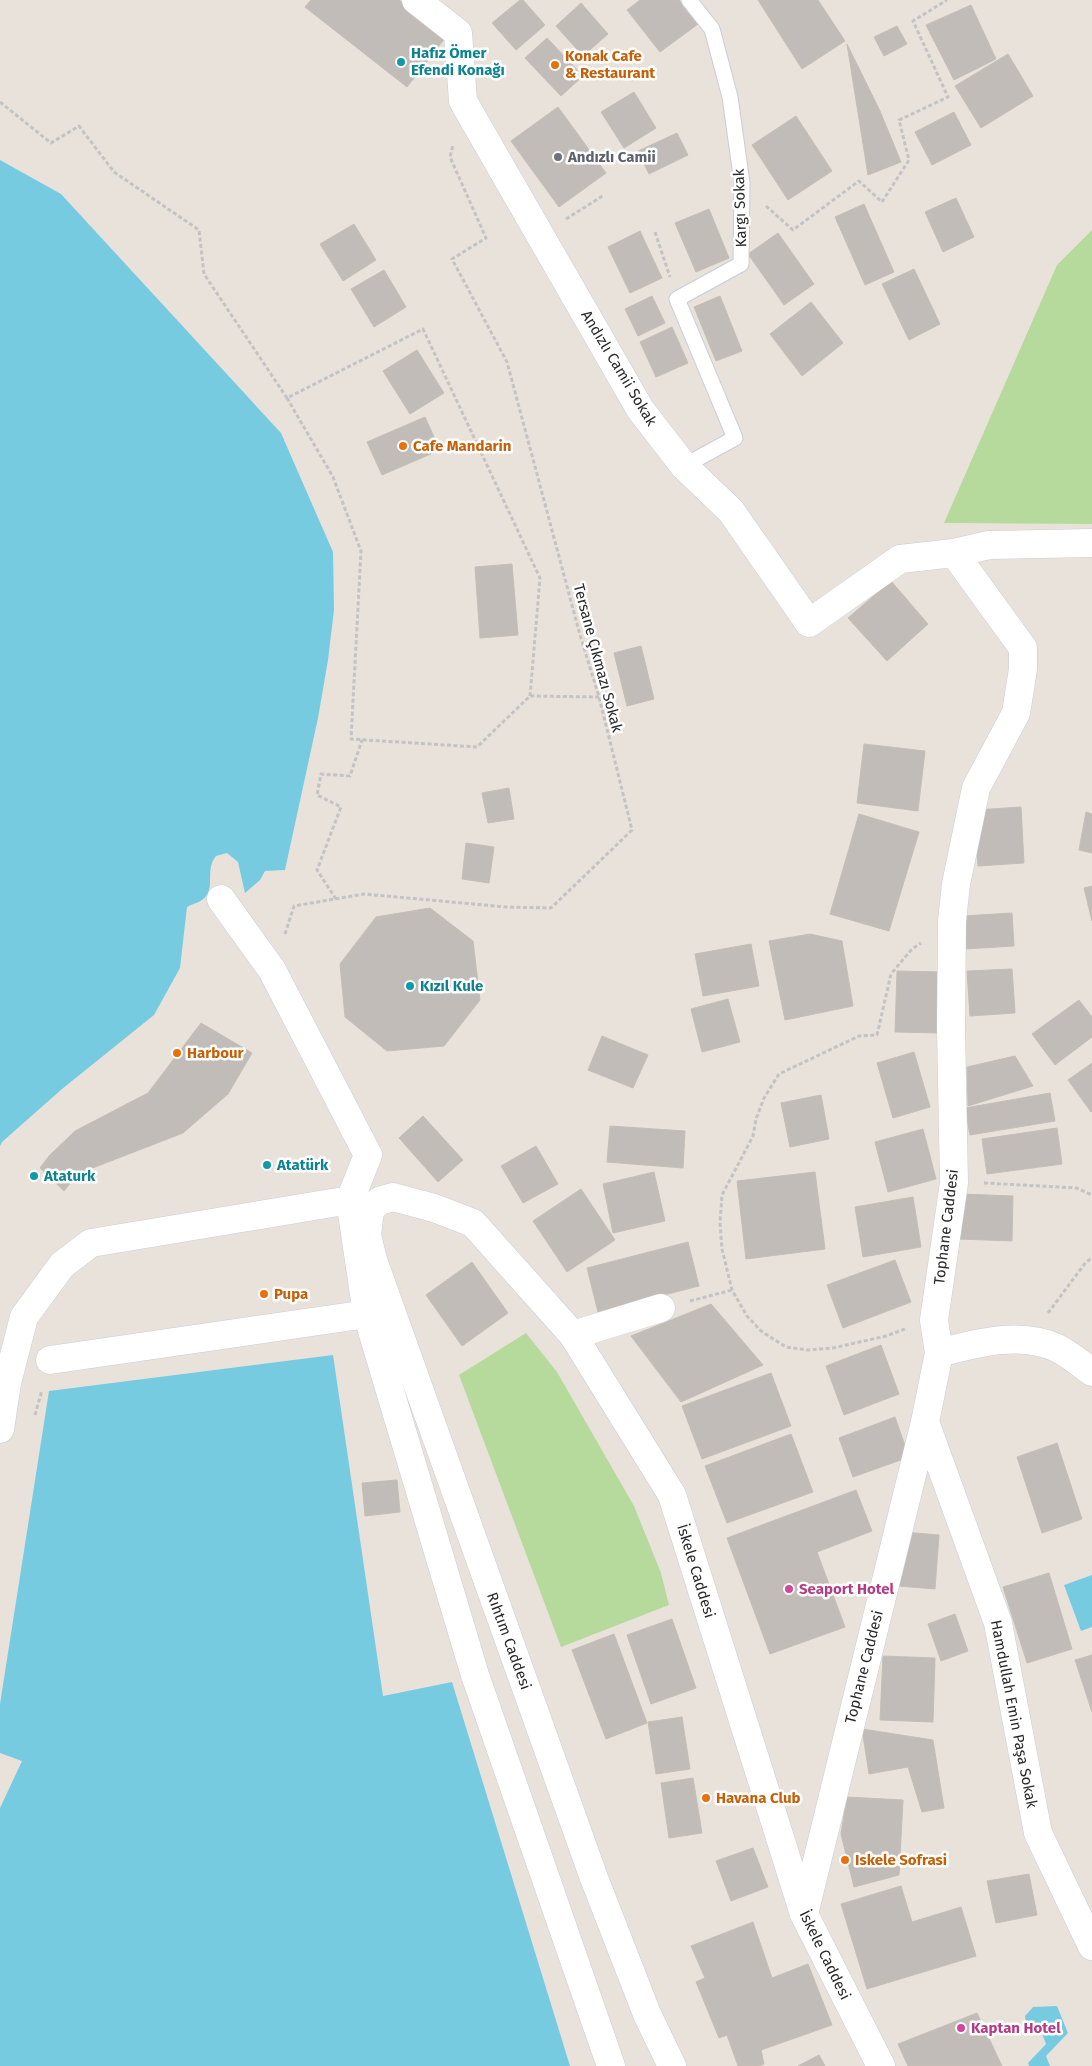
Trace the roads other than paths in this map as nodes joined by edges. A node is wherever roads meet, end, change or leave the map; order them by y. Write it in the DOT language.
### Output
graph roads {
  1 [pos="416,0"];
  2 [pos="689,0"];
  3 [pos="684,466"];
  4 [pos="1092,543"];
  5 [pos="954,553"];
  6 [pos="220,899"];
  7 [pos="360,1205"];
  8 [pos="661,1308"];
  9 [pos="367,1314"];
  10 [pos="573,1336"];
  11 [pos="940,1353"];
  12 [pos="50,1360"];
  13 [pos="1092,1372"];
  14 [pos="924,1422"];
  15 [pos="0,1428"];
  16 [pos="804,1914"];
  17 [pos="1092,1946"];
  18 [pos="611,2066"];
  19 [pos="672,2066"];
  20 [pos="881,2066"];
  1 -- 3 [label="street, Andızlı Camii Sokak"];
  2 -- 3 [label="lane, Kargı Sokak"];
  3 -- 5 [label="street, Andızlı Camii Sokak"];
  4 -- 5 [label="street"];
  5 -- 11 [label="street, Tophane Caddesi"];
  6 -- 7 [label="street, Rıhtım Caddesi"];
  7 -- 9 [label="street"];
  7 -- 10 [label="street, İskele Caddesi"];
  7 -- 15 [label="street"];
  7 -- 19 [label="street, Rıhtım Caddesi"];
  8 -- 10 [label="street"];
  9 -- 12 [label="street"];
  9 -- 18 [label="street"];
  10 -- 16 [label="street, İskele Caddesi"];
  11 -- 13 [label="street"];
  11 -- 14 [label="street, Tophane Caddesi"];
  14 -- 16 [label="street, Tophane Caddesi"];
  14 -- 17 [label="street, Hamdullah Emin Paşa Sokak"];
  16 -- 20 [label="street, İskele Caddesi"];
}
